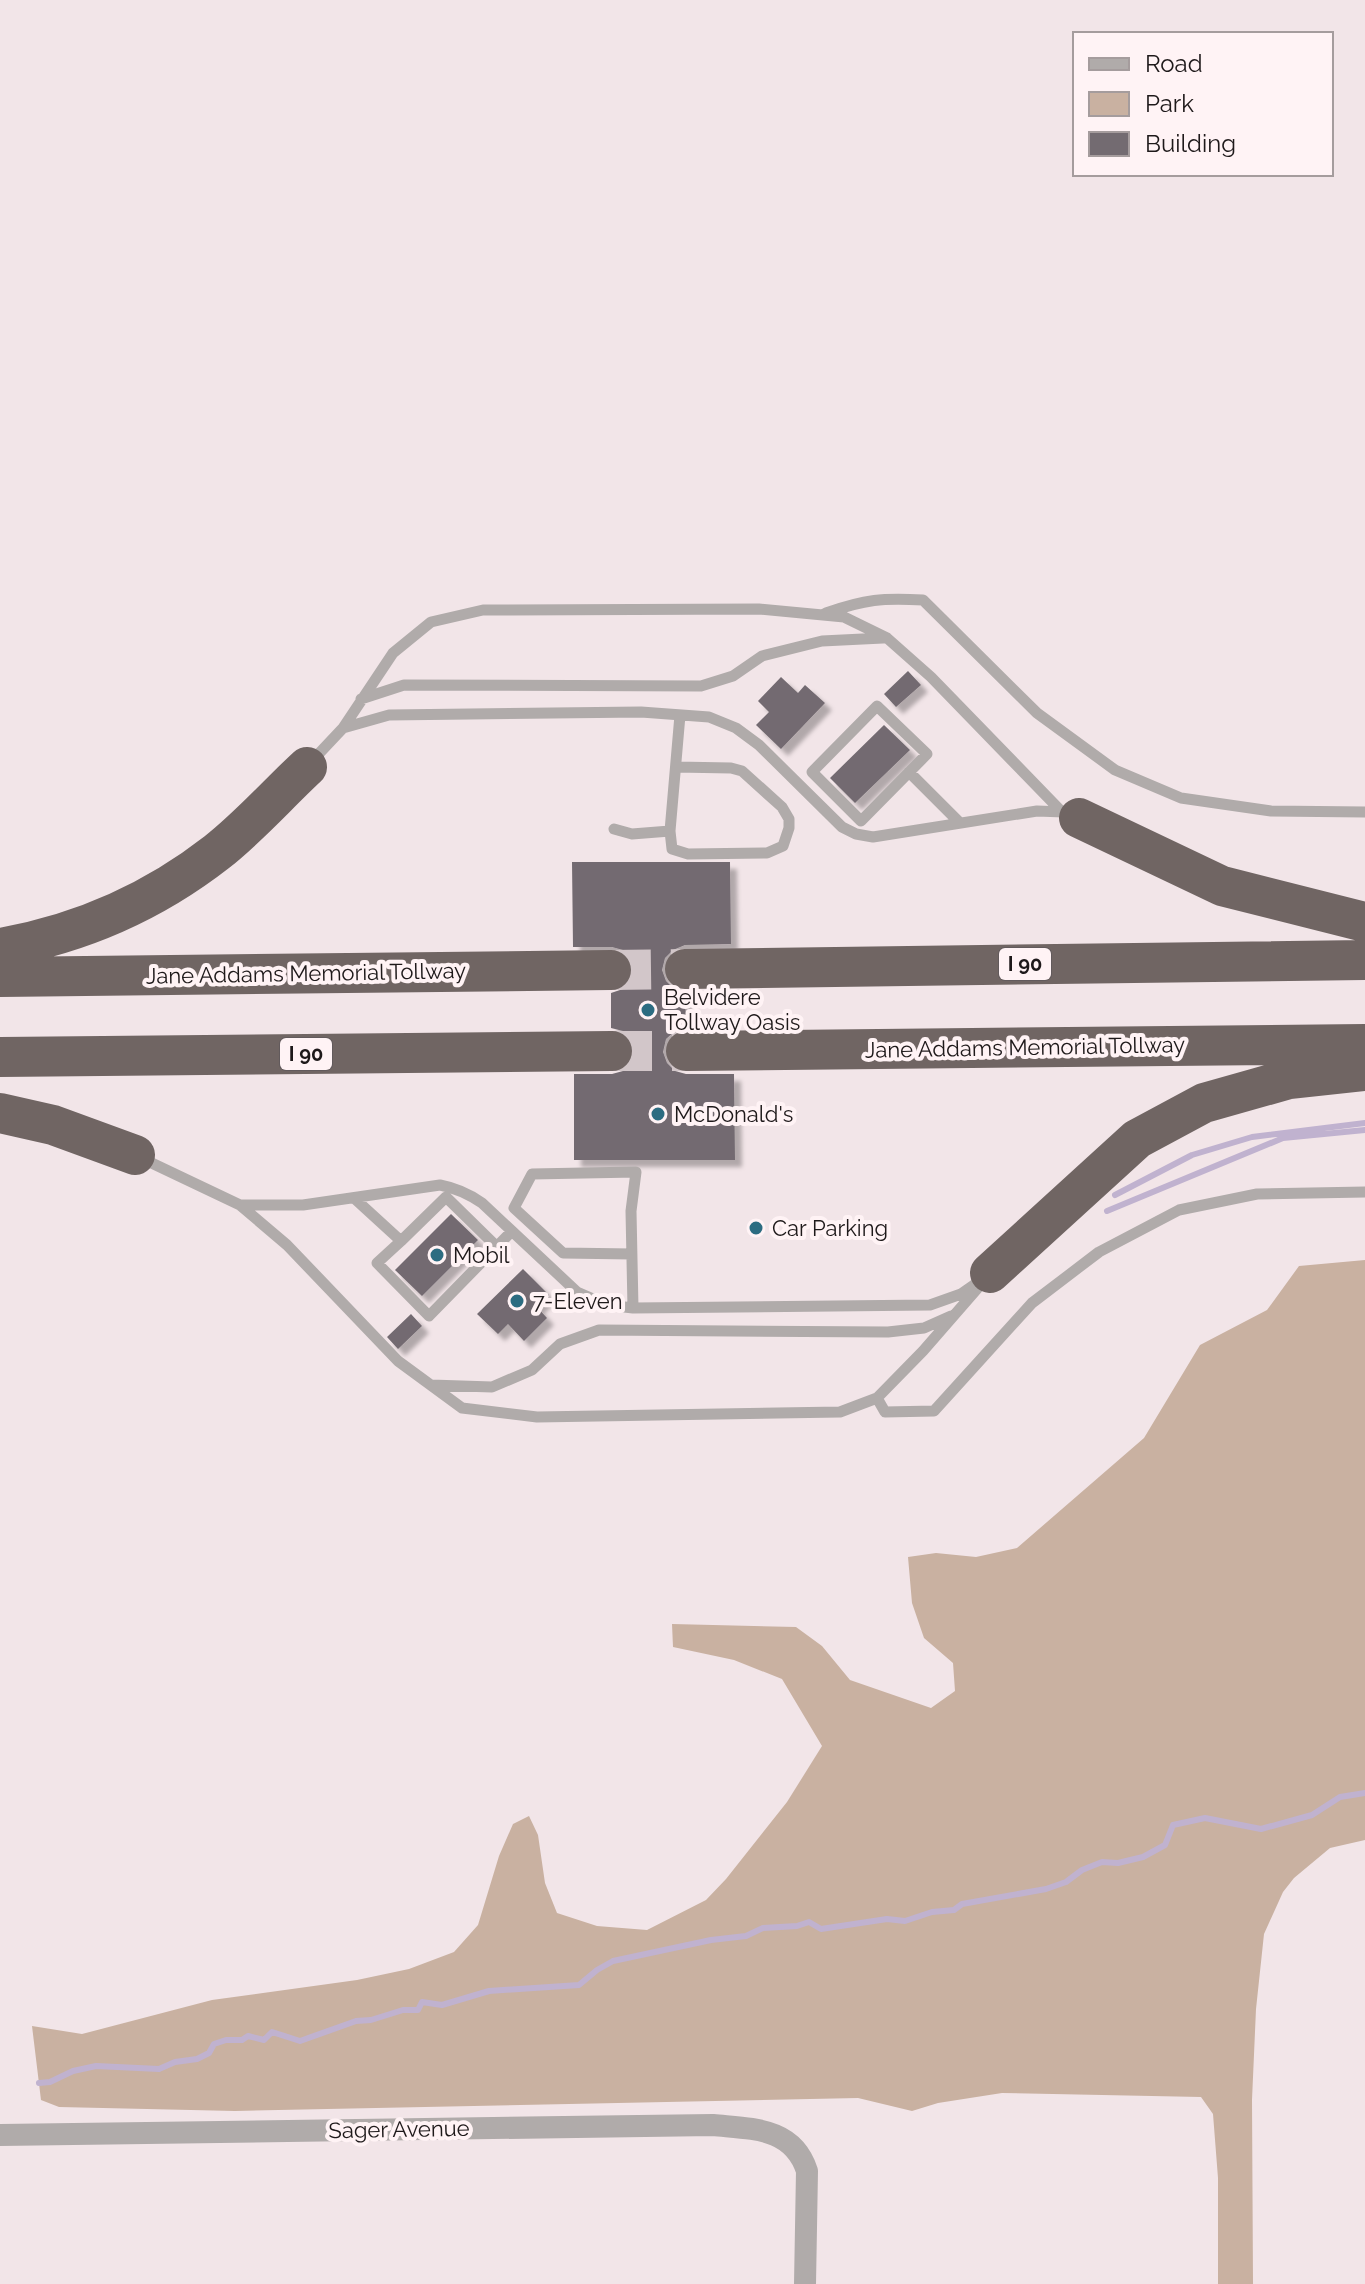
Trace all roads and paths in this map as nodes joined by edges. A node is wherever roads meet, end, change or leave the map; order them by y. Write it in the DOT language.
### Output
graph roads {
  1 [pos="822,614"];
  2 [pos="887,638"];
  3 [pos="361,699"];
  4 [pos="680,715"];
  5 [pos="343,728"];
  6 [pos="307,767"];
  7 [pos="676,767"];
  8 [pos="812,772"];
  9 [pos="909,772"];
  10 [pos="799,785"];
  11 [pos="1365,812"];
  12 [pos="1070,814"];
  13 [pos="959,822"];
  14 [pos="614,829"];
  15 [pos="670,831"];
  16 [pos="1365,922"];
  17 [pos="0,948"];
  18 [pos="1365,960"];
  19 [pos="685,969"];
  20 [pos="611,970"];
  21 [pos="0,977"];
  22 [pos="1365,1044"];
  23 [pos="612,1051"];
  24 [pos="686,1051"];
  25 [pos="0,1057"];
  26 [pos="1365,1071"];
  27 [pos="0,1113"];
  28 [pos="135,1155"];
  29 [pos="1365,1192"];
  30 [pos="354,1198"];
  31 [pos="240,1205"];
  32 [pos="512,1231"];
  33 [pos="401,1241"];
  34 [pos="497,1247"];
  35 [pos="632,1254"];
  36 [pos="990,1273"];
  37 [pos="633,1308"];
  38 [pos="955,1315"];
  39 [pos="431,1385"];
  40 [pos="877,1398"];
  41 [pos="0,2135"];
  42 [pos="805,2284"];
  1 -- 2 [label="lane"];
  1 -- 3 [label="lane"];
  1 -- 11 [label="lane"];
  2 -- 3 [label="lane"];
  2 -- 12 [label="lane"];
  3 -- 5 [label="lane"];
  4 -- 5 [label="lane"];
  4 -- 7 [label="lane"];
  4 -- 10 [label="lane"];
  5 -- 6 [label="lane"];
  6 -- 17 [label="highway"];
  7 -- 15 [label="lane"];
  7 -- 15 [label="lane"];
  8 -- 9 [label="lane"];
  8 -- 9 [label="lane"];
  8 -- 10 [label="lane"];
  9 -- 13 [label="lane"];
  10 -- 13 [label="lane"];
  12 -- 13 [label="lane"];
  12 -- 16 [label="highway"];
  14 -- 15 [label="lane"];
  18 -- 19 [label="highway, I 90"];
  20 -- 21 [label="highway, Jane Addams Memorial Tollway"];
  22 -- 24 [label="highway, Jane Addams Memorial Tollway"];
  23 -- 25 [label="highway, I 90"];
  26 -- 36 [label="highway"];
  27 -- 28 [label="highway"];
  28 -- 31 [label="lane"];
  29 -- 40 [label="lane"];
  30 -- 31 [label="lane"];
  30 -- 32 [label="lane"];
  30 -- 33 [label="lane"];
  31 -- 39 [label="lane"];
  32 -- 34 [label="lane"];
  32 -- 37 [label="lane"];
  33 -- 34 [label="lane"];
  33 -- 34 [label="lane"];
  35 -- 35 [label="lane"];
  35 -- 37 [label="lane"];
  36 -- 37 [label="lane"];
  36 -- 38 [label="lane"];
  38 -- 39 [label="lane"];
  38 -- 40 [label="lane"];
  39 -- 40 [label="lane"];
  41 -- 42 [label="street, Sager Avenue"];
}
